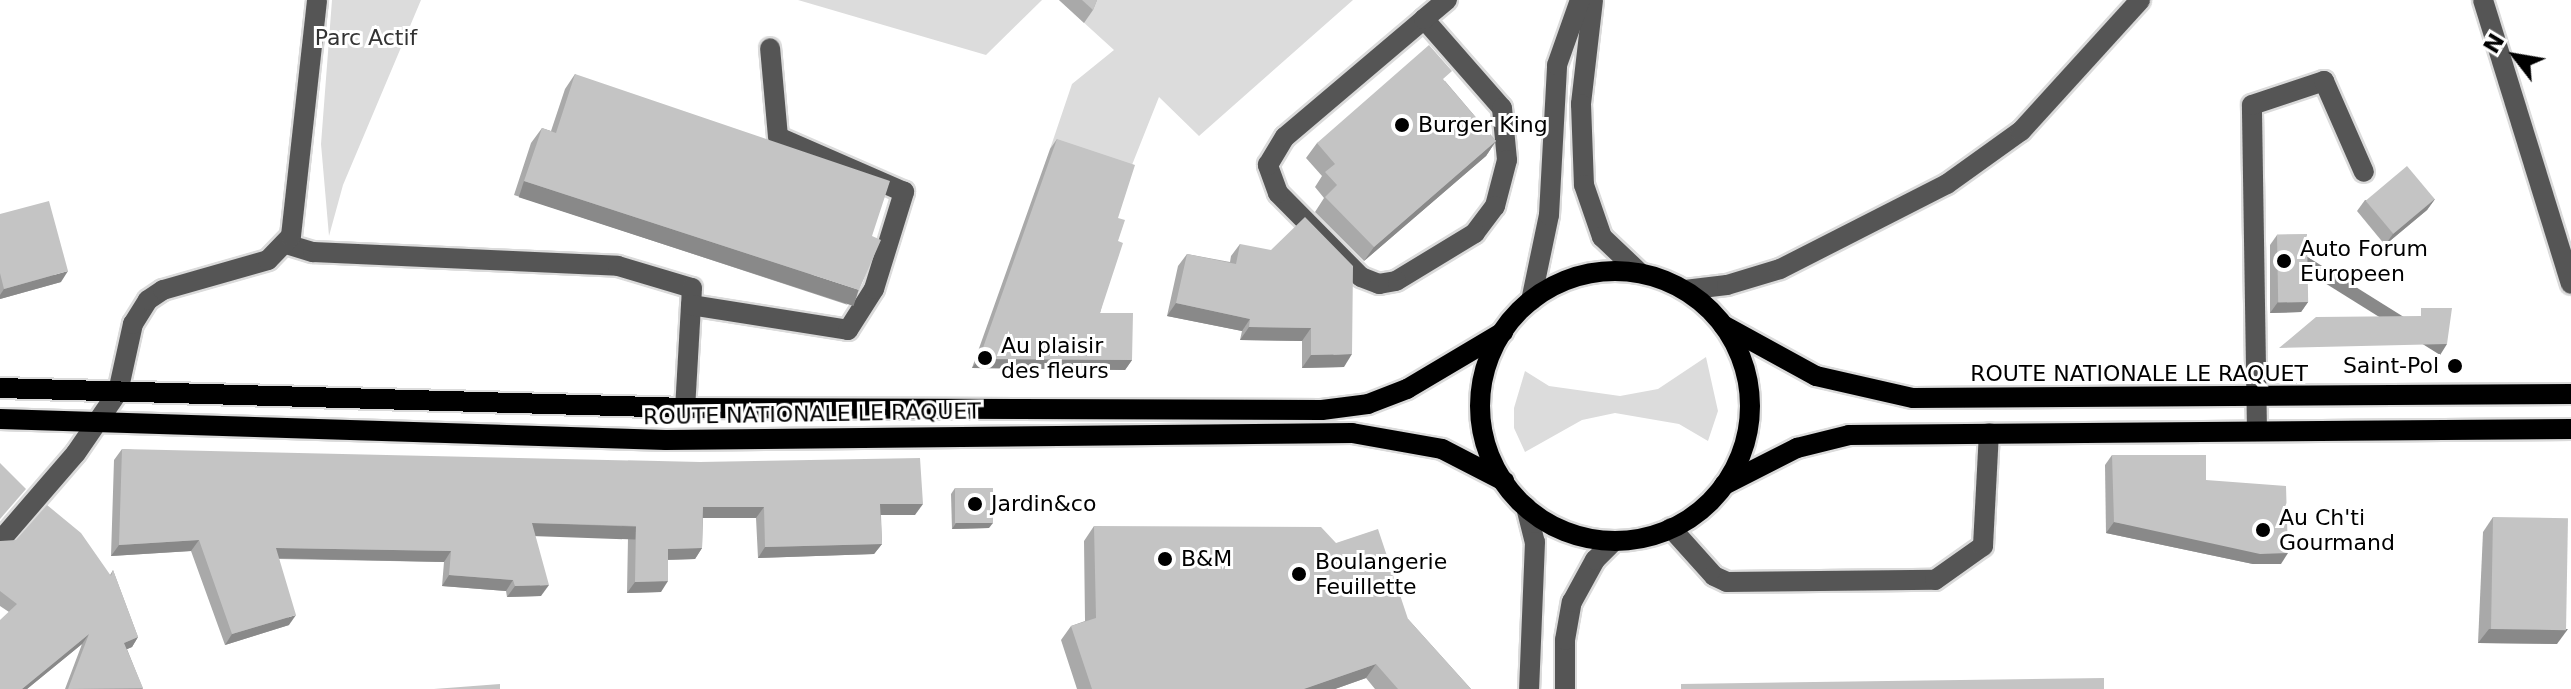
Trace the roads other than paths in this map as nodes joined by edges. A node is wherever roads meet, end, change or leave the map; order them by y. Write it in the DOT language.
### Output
graph roads {
  1 [pos="317,0"];
  2 [pos="1447,0"];
  3 [pos="1580,0"];
  4 [pos="1593,0"];
  5 [pos="2140,0"];
  6 [pos="2483,0"];
  7 [pos="1424,19"];
  8 [pos="770,48"];
  9 [pos="2364,172"];
  10 [pos="286,244"];
  11 [pos="1640,273"];
  12 [pos="2571,284"];
  13 [pos="1685,290"];
  14 [pos="1531,301"];
  15 [pos="691,305"];
  16 [pos="1723,325"];
  17 [pos="1503,332"];
  18 [pos="0,388"];
  19 [pos="118,392"];
  20 [pos="2571,394"];
  21 [pos="2256,397"];
  22 [pos="685,408"];
  23 [pos="0,419"];
  24 [pos="104,424"];
  25 [pos="2571,429"];
  26 [pos="2257,431"];
  27 [pos="1989,433"];
  28 [pos="1504,481"];
  29 [pos="1724,485"];
  30 [pos="1526,507"];
  31 [pos="1671,528"];
  32 [pos="0,541"];
  33 [pos="1614,541"];
  34 [pos="1529,689"];
  35 [pos="1565,689"];
  1 -- 10 [label="street"];
  2 -- 7 [label="street"];
  3 -- 14 [label="street"];
  4 -- 11 [label="street"];
  5 -- 13 [label="street"];
  6 -- 12 [label="street"];
  7 -- 7 [label="street"];
  8 -- 15 [label="street"];
  9 -- 21 [label="street"];
  10 -- 15 [label="street"];
  10 -- 19 [label="street"];
  11 -- 13 [label="main road"];
  11 -- 14 [label="main road"];
  13 -- 16 [label="main road"];
  14 -- 17 [label="main road"];
  15 -- 22 [label="street"];
  16 -- 21 [label="main road, ROUTE NATIONALE LE RAQUET"];
  16 -- 29 [label="main road"];
  17 -- 22 [label="main road, ROUTE NATIONALE LE RAQUET"];
  17 -- 28 [label="main road"];
  18 -- 19 [label="main road, ROUTE NATIONALE LE RAQUET"];
  19 -- 22 [label="main road, ROUTE NATIONALE LE RAQUET"];
  19 -- 24 [label="street"];
  20 -- 21 [label="main road, ROUTE NATIONALE LE RAQUET"];
  21 -- 26 [label="street"];
  23 -- 24 [label="main road, ROUTE NATIONALE LE RAQUET"];
  24 -- 28 [label="main road, ROUTE NATIONALE LE RAQUET"];
  24 -- 32 [label="street"];
  25 -- 26 [label="main road"];
  26 -- 27 [label="main road"];
  27 -- 29 [label="main road"];
  27 -- 31 [label="street"];
  28 -- 30 [label="main road"];
  29 -- 31 [label="main road"];
  30 -- 33 [label="main road"];
  30 -- 34 [label="street"];
  31 -- 33 [label="main road"];
  33 -- 35 [label="street"];
}
